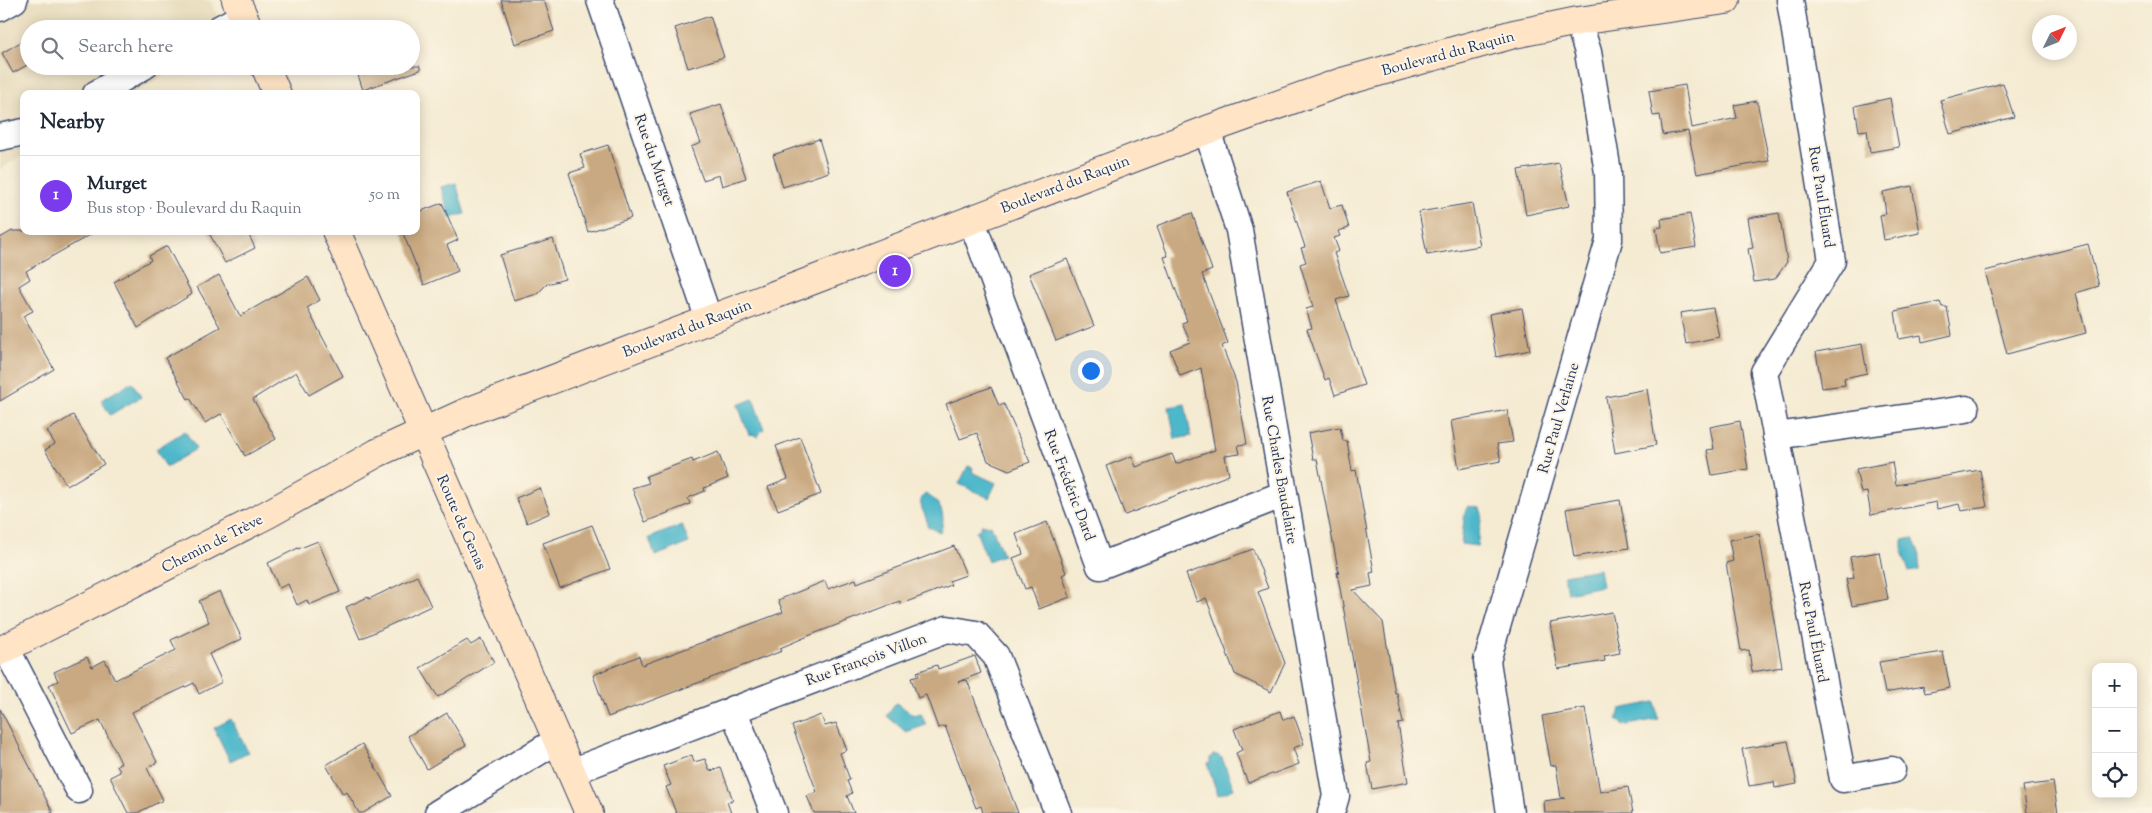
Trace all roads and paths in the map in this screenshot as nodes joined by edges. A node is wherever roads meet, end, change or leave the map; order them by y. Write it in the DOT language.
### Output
graph roads {
  1 [pos="14,0"];
  2 [pos="600,0"];
  3 [pos="1726,0"];
  4 [pos="1790,0"];
  5 [pos="0,8"];
  6 [pos="1578,21"];
  7 [pos="129,75"];
  8 [pos="269,75"];
  9 [pos="103,90"];
  10 [pos="275,90"];
  11 [pos="1207,130"];
  12 [pos="20,133"];
  13 [pos="0,137"];
  14 [pos="971,220"];
  15 [pos="338,235"];
  16 [pos="709,320"];
  17 [pos="1966,409"];
  18 [pos="423,432"];
  19 [pos="1776,436"];
  20 [pos="1284,494"];
  21 [pos="3,650"];
  22 [pos="733,709"];
  23 [pos="558,740"];
  24 [pos="1892,770"];
  25 [pos="571,772"];
  26 [pos="79,790"];
  27 [pos="438,813"];
  28 [pos="589,813"];
  29 [pos="774,813"];
  30 [pos="1058,813"];
  31 [pos="1331,813"];
  32 [pos="1510,813"];
  1 -- 5 [label="street"];
  2 -- 16 [label="street, Rue du Murget"];
  3 -- 6 [label="street, Boulevard du Raquin"];
  4 -- 19 [label="street, Rue Paul Éluard"];
  6 -- 11 [label="street, Boulevard du Raquin"];
  6 -- 32 [label="street, Rue Paul Verlaine"];
  7 -- 9 [label="street"];
  8 -- 10 [label="street"];
  11 -- 14 [label="street, Boulevard du Raquin"];
  11 -- 20 [label="street, Rue Charles Baudelaire"];
  12 -- 13 [label="street"];
  14 -- 16 [label="street, Boulevard du Raquin"];
  14 -- 20 [label="street, Rue Frédéric Dard"];
  15 -- 18 [label="street, Route de Genas"];
  16 -- 18 [label="street, Boulevard du Raquin"];
  17 -- 19 [label="street"];
  18 -- 21 [label="street, Chemin de Trève"];
  18 -- 23 [label="street, Route de Genas"];
  19 -- 24 [label="street, Rue Paul Éluard"];
  20 -- 31 [label="street, Rue Charles Baudelaire"];
  21 -- 26 [label="street"];
  22 -- 25 [label="street, Rue François Villon"];
  22 -- 29 [label="street"];
  22 -- 30 [label="street, Rue François Villon"];
  23 -- 25 [label="street, Route de Genas"];
  23 -- 27 [label="street"];
  25 -- 28 [label="street, Route de Genas"];
}
